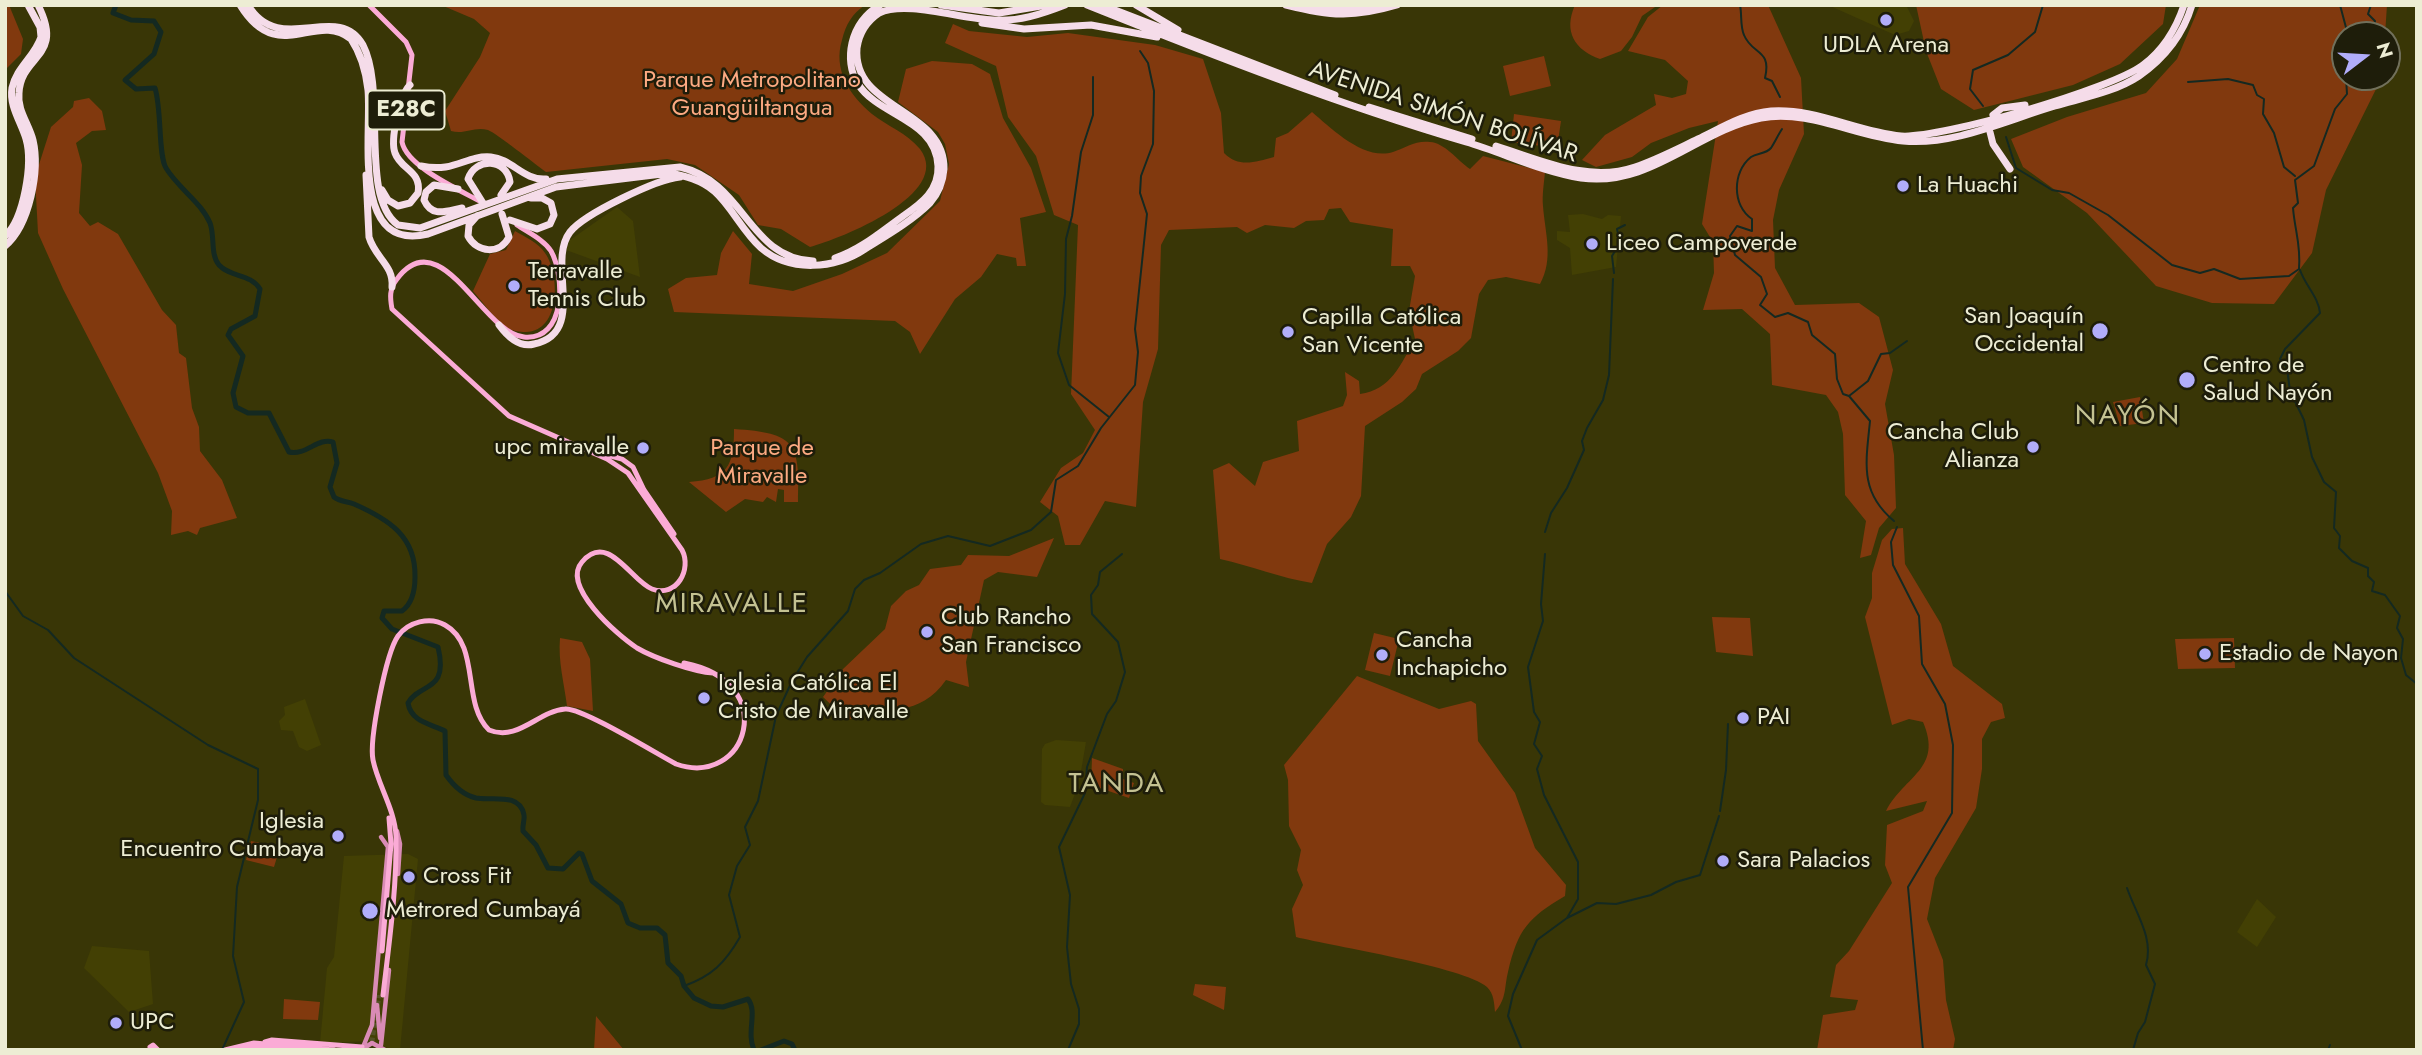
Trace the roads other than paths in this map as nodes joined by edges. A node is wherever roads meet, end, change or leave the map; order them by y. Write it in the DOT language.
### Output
graph roads {
  1 [pos="28,5"];
  2 [pos="38,5"];
  3 [pos="240,5"];
  4 [pos="248,5"];
  5 [pos="369,5"];
  6 [pos="880,5"];
  7 [pos="941,5"];
  8 [pos="1047,5"];
  9 [pos="1065,5"];
  10 [pos="1126,5"];
  11 [pos="1136,5"];
  12 [pos="1286,5"];
  13 [pos="1311,5"];
  14 [pos="1374,5"];
  15 [pos="1397,5"];
  16 [pos="2184,5"];
  17 [pos="2192,5"];
  18 [pos="1094,6"];
  19 [pos="1118,11"];
  20 [pos="960,16"];
  21 [pos="1185,43"];
  22 [pos="1200,43"];
  23 [pos="410,85"];
  24 [pos="2043,103"];
  25 [pos="1993,115"];
  26 [pos="1990,132"];
  27 [pos="368,158"];
  28 [pos="421,166"];
  29 [pos="2010,169"];
  30 [pos="378,176"];
  31 [pos="687,177"];
  32 [pos="557,179"];
  33 [pos="604,180"];
  34 [pos="458,189"];
  35 [pos="495,200"];
  36 [pos="517,200"];
  37 [pos="483,203"];
  38 [pos="476,211"];
  39 [pos="501,214"];
  40 [pos="510,220"];
  41 [pos="571,230"];
  42 [pos="5,236"];
  43 [pos="5,246"];
  44 [pos="391,288"];
  45 [pos="499,325"];
  46 [pos="386,801"];
  47 [pos="394,824"];
  48 [pos="381,837"];
  49 [pos="386,852"];
  50 [pos="393,874"];
  51 [pos="396,897"];
  52 [pos="262,1043"];
  53 [pos="382,1045"];
  54 [pos="150,1047"];
  55 [pos="268,1047"];
  56 [pos="360,1047"];
  57 [pos="158,1050"];
  58 [pos="225,1050"];
  59 [pos="239,1050"];
  60 [pos="275,1050"];
  61 [pos="291,1050"];
  62 [pos="334,1050"];
  1 -- 42 [label="highway"];
  2 -- 43 [label="highway"];
  3 -- 27 [label="highway"];
  4 -- 30 [label="highway"];
  5 -- 23 [label="main road, E28C"];
  6 -- 32 [label="highway"];
  7 -- 8 [label="highway"];
  9 -- 20 [label="highway"];
  10 -- 19 [label="highway"];
  11 -- 22 [label="highway"];
  12 -- 15 [label="highway"];
  13 -- 14 [label="highway"];
  16 -- 24 [label="highway, AVENIDA SIMÓN BOLÍVAR"];
  17 -- 21 [label="highway, AVENIDA SIMÓN BOLÍVAR"];
  18 -- 19 [label="highway, AVENIDA SIMÓN BOLÍVAR"];
  18 -- 21 [label="highway, AVENIDA SIMÓN BOLÍVAR"];
  19 -- 22 [label="highway, AVENIDA SIMÓN BOLÍVAR"];
  20 -- 21 [label="highway"];
  20 -- 31 [label="highway"];
  22 -- 24 [label="highway, AVENIDA SIMÓN BOLÍVAR"];
  23 -- 28 [label="main road, E28C"];
  23 -- 30 [label="highway"];
  24 -- 25 [label="highway"];
  26 -- 29 [label="highway"];
  27 -- 38 [label="highway"];
  27 -- 44 [label="highway"];
  28 -- 32 [label="highway"];
  28 -- 34 [label="main road, E28C"];
  30 -- 38 [label="highway"];
  31 -- 33 [label="highway"];
  31 -- 41 [label="highway"];
  32 -- 35 [label="highway"];
  33 -- 36 [label="highway"];
  33 -- 41 [label="highway"];
  34 -- 37 [label="main road, E28C"];
  34 -- 38 [label="highway"];
  35 -- 37 [label="highway"];
  35 -- 38 [label="highway"];
  36 -- 38 [label="highway"];
  36 -- 40 [label="highway"];
  37 -- 39 [label="main road, E28C"];
  38 -- 39 [label="highway"];
  39 -- 40 [label="main road, E28C"];
  40 -- 45 [label="main road, E28C"];
  41 -- 45 [label="highway"];
  44 -- 45 [label="main road, E28C"];
  44 -- 46 [label="main road"];
  46 -- 47 [label="main road"];
  46 -- 49 [label="main road"];
  46 -- 50 [label="main road"];
  47 -- 50 [label="main road"];
  47 -- 51 [label="main road"];
  48 -- 49 [label="main road"];
  49 -- 53 [label="main road"];
  49 -- 56 [label="main road"];
  50 -- 51 [label="main road"];
  51 -- 53 [label="main road"];
  52 -- 56 [label="main road"];
  52 -- 58 [label="main road"];
  52 -- 62 [label="main road"];
  53 -- 56 [label="main road"];
  54 -- 57 [label="main road"];
  55 -- 59 [label="main road"];
  55 -- 60 [label="main road"];
  55 -- 61 [label="main road"];
}
